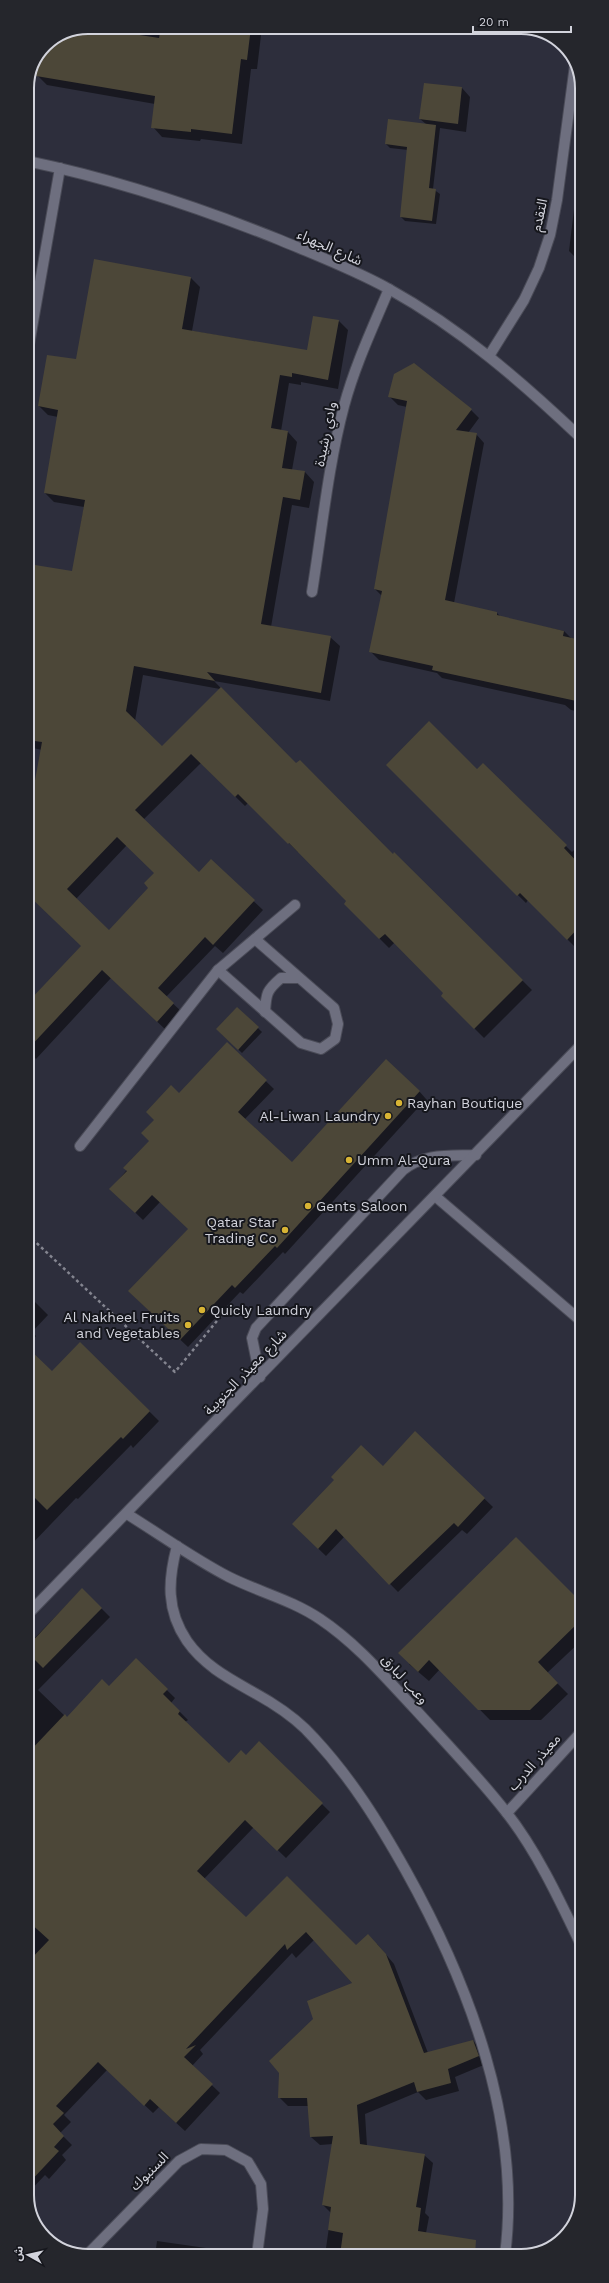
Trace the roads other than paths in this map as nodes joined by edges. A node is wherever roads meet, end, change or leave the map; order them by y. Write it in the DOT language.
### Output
graph roads {
  1 [pos="574,76"];
  2 [pos="34,162"];
  3 [pos="60,168"];
  4 [pos="389,289"];
  5 [pos="34,316"];
  6 [pos="489,356"];
  7 [pos="575,432"];
  8 [pos="312,592"];
  9 [pos="295,905"];
  10 [pos="255,939"];
  11 [pos="218,970"];
  12 [pos="299,978"];
  13 [pos="265,1012"];
  14 [pos="575,1051"];
  15 [pos="80,1146"];
  16 [pos="476,1155"];
  17 [pos="435,1196"];
  18 [pos="575,1315"];
  19 [pos="260,1377"];
  20 [pos="127,1514"];
  21 [pos="177,1546"];
  22 [pos="34,1608"];
  23 [pos="575,1739"];
  24 [pos="507,1813"];
  25 [pos="575,1933"];
  26 [pos="93,2249"];
  27 [pos="258,2249"];
  28 [pos="505,2249"];
  1 -- 6 [label="street, التقدم"];
  2 -- 3 [label="street, شارع الجهراء"];
  3 -- 4 [label="street, شارع الجهراء"];
  3 -- 5 [label="street"];
  4 -- 6 [label="street, شارع الجهراء"];
  4 -- 8 [label="street, وادي رشيدة"];
  6 -- 7 [label="street, شارع الجهراء"];
  9 -- 10 [label="street"];
  10 -- 11 [label="street"];
  10 -- 12 [label="street"];
  11 -- 13 [label="street"];
  11 -- 15 [label="street"];
  12 -- 13 [label="street"];
  12 -- 13 [label="street"];
  14 -- 16 [label="street, شارع معيذر الجنوبية"];
  16 -- 17 [label="street, شارع معيذر الجنوبية"];
  16 -- 19 [label="street"];
  17 -- 18 [label="street"];
  17 -- 19 [label="street, شارع معيذر الجنوبية"];
  19 -- 20 [label="street, شارع معيذر الجنوبية"];
  20 -- 21 [label="street, وعب لبارق"];
  20 -- 22 [label="street, شارع معيذر الجنوبية"];
  21 -- 24 [label="street, وعب لبارق"];
  21 -- 28 [label="street"];
  23 -- 24 [label="street, معيذر الدرب"];
  24 -- 25 [label="street, وعب لبارق"];
  26 -- 27 [label="street, السنبوك"];
}
